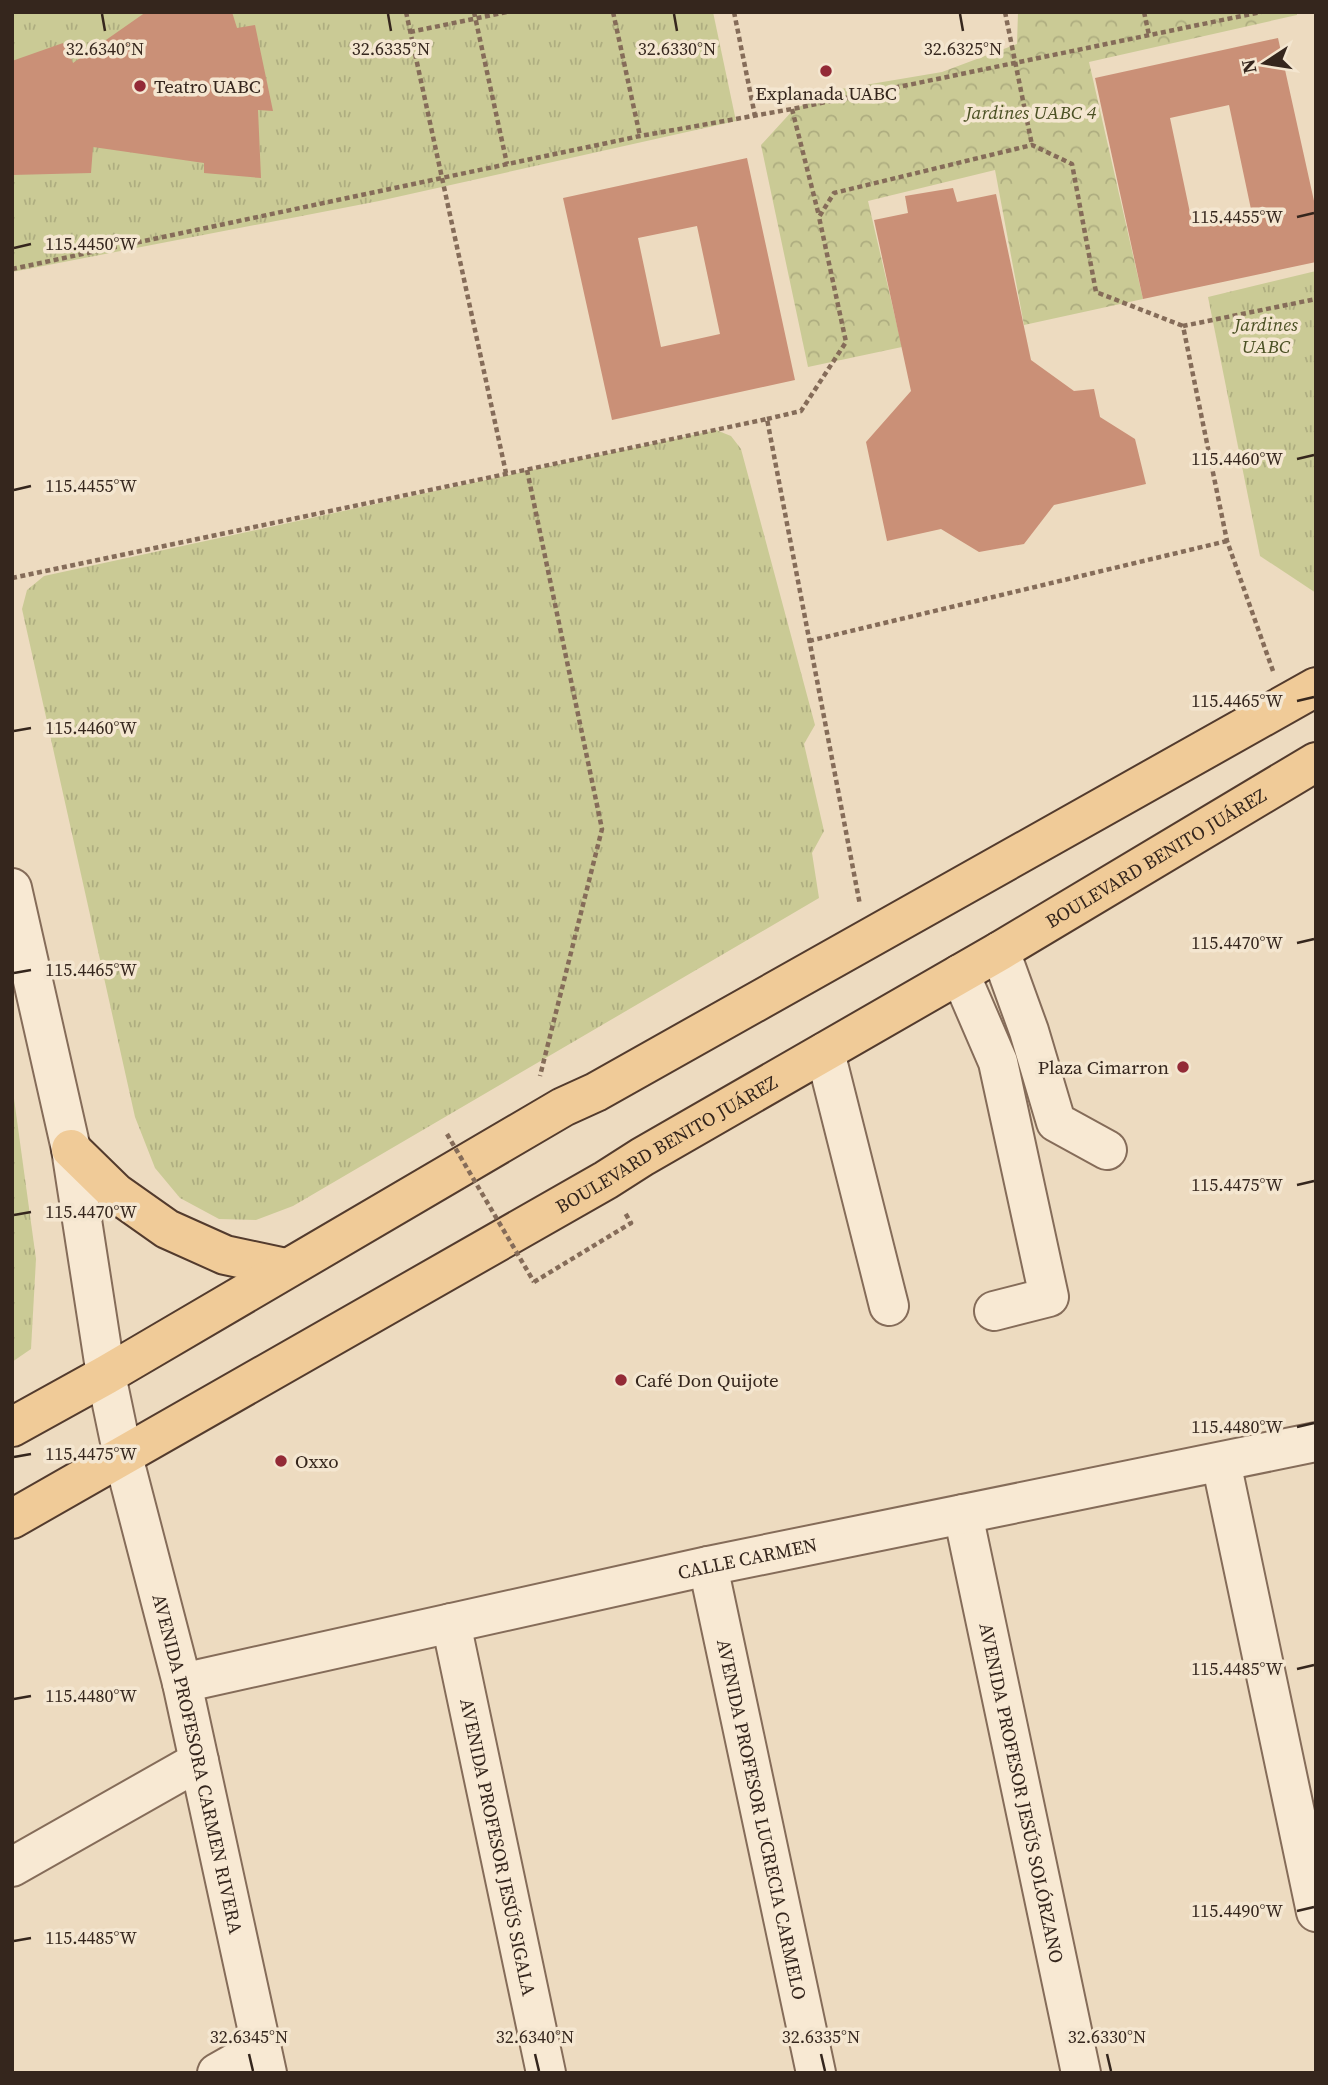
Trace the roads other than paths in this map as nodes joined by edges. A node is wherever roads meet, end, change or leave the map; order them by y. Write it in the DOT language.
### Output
graph roads {
  1 [pos="1300,696"];
  2 [pos="1316,761"];
  3 [pos="12,888"];
  4 [pos="1000,951"];
  5 [pos="960,974"];
  6 [pos="825,1052"];
  7 [pos="71,1149"];
  8 [pos="1107,1150"];
  9 [pos="286,1268"];
  10 [pos="889,1306"];
  11 [pos="994,1311"];
  12 [pos="106,1375"];
  13 [pos="12,1427"];
  14 [pos="1316,1442"];
  15 [pos="123,1455"];
  16 [pos="1221,1462"];
  17 [pos="963,1514"];
  18 [pos="12,1519"];
  19 [pos="708,1566"];
  20 [pos="451,1623"];
  21 [pos="182,1683"];
  22 [pos="199,1761"];
  23 [pos="12,1867"];
  24 [pos="1316,1912"];
  25 [pos="264,2060"];
  26 [pos="217,2073"];
  27 [pos="546,2073"];
  28 [pos="816,2073"];
  29 [pos="1081,2073"];
  1 -- 9 [label="main road"];
  2 -- 4 [label="main road, BOULEVARD BENITO JUÁREZ"];
  3 -- 7 [label="street, AVENIDA PROFESORA CARMEN RIVERA"];
  4 -- 5 [label="main road, BOULEVARD BENITO JUÁREZ"];
  4 -- 8 [label="street"];
  5 -- 6 [label="main road, BOULEVARD BENITO JUÁREZ"];
  5 -- 11 [label="street"];
  6 -- 10 [label="street"];
  6 -- 15 [label="main road, BOULEVARD BENITO JUÁREZ"];
  7 -- 9 [label="main road"];
  7 -- 12 [label="street, AVENIDA PROFESORA CARMEN RIVERA"];
  9 -- 12 [label="main road"];
  12 -- 13 [label="main road"];
  12 -- 15 [label="street, AVENIDA PROFESORA CARMEN RIVERA"];
  14 -- 16 [label="street, CALLE CARMEN"];
  15 -- 18 [label="main road, BOULEVARD BENITO JUÁREZ"];
  15 -- 21 [label="street, AVENIDA PROFESORA CARMEN RIVERA"];
  16 -- 17 [label="street, CALLE CARMEN"];
  16 -- 24 [label="street"];
  17 -- 19 [label="street, CALLE CARMEN"];
  17 -- 29 [label="street, AVENIDA PROFESOR JESÚS SOLÓRZANO"];
  19 -- 20 [label="street, CALLE CARMEN"];
  19 -- 28 [label="street, AVENIDA PROFESOR LUCRECIA CARMELO"];
  20 -- 21 [label="street, CALLE CARMEN"];
  20 -- 27 [label="street, AVENIDA PROFESOR JESÚS SIGALA"];
  21 -- 22 [label="street, AVENIDA PROFESORA CARMEN RIVERA"];
  22 -- 23 [label="street"];
  22 -- 25 [label="street, AVENIDA PROFESORA CARMEN RIVERA"];
  25 -- 26 [label="street"];
}
